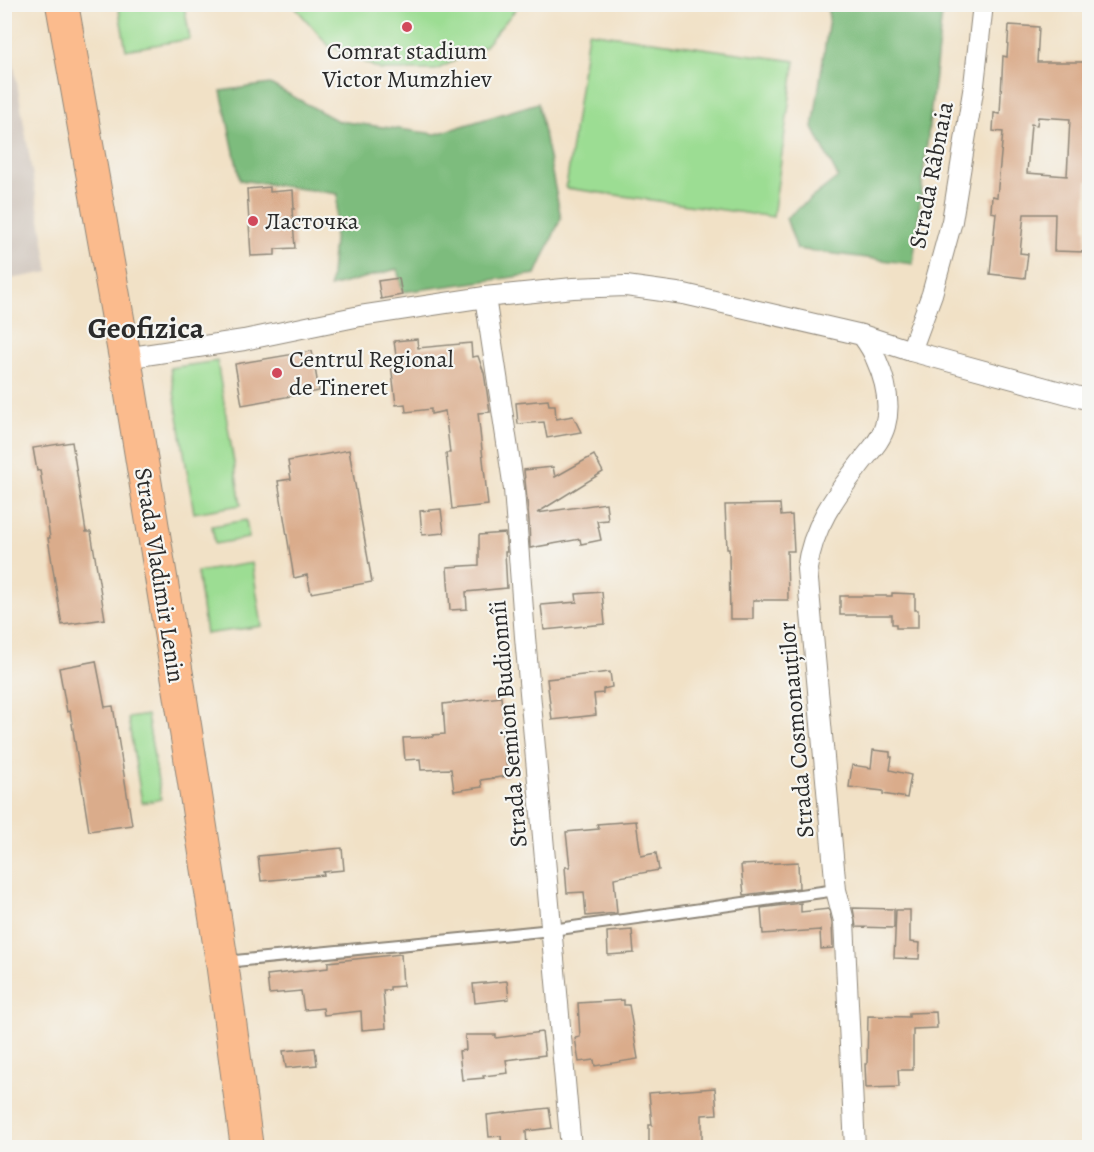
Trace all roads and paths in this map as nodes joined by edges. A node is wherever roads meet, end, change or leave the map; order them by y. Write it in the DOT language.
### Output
graph roads {
  1 [pos="62,4"];
  2 [pos="982,4"];
  3 [pos="485,297"];
  4 [pos="862,335"];
  5 [pos="911,351"];
  6 [pos="125,358"];
  7 [pos="1089,400"];
  8 [pos="837,890"];
  9 [pos="552,930"];
  10 [pos="222,962"];
  11 [pos="247,1148"];
  12 [pos="571,1148"];
  13 [pos="855,1148"];
  1 -- 6 [label="main road, Strada Vladimir Lenin"];
  2 -- 5 [label="street, Strada Râbnaia"];
  3 -- 4 [label="street"];
  3 -- 6 [label="street"];
  3 -- 9 [label="street, Strada Semion Budionnîi"];
  4 -- 5 [label="street"];
  4 -- 8 [label="street, Strada Cosmonauților"];
  5 -- 7 [label="street"];
  6 -- 10 [label="main road, Strada Vladimir Lenin"];
  8 -- 9 [label="lane"];
  8 -- 13 [label="street, Strada Cosmonauților"];
  9 -- 10 [label="lane"];
  9 -- 12 [label="street, Strada Semion Budionnîi"];
  10 -- 11 [label="main road, Strada Vladimir Lenin"];
}
